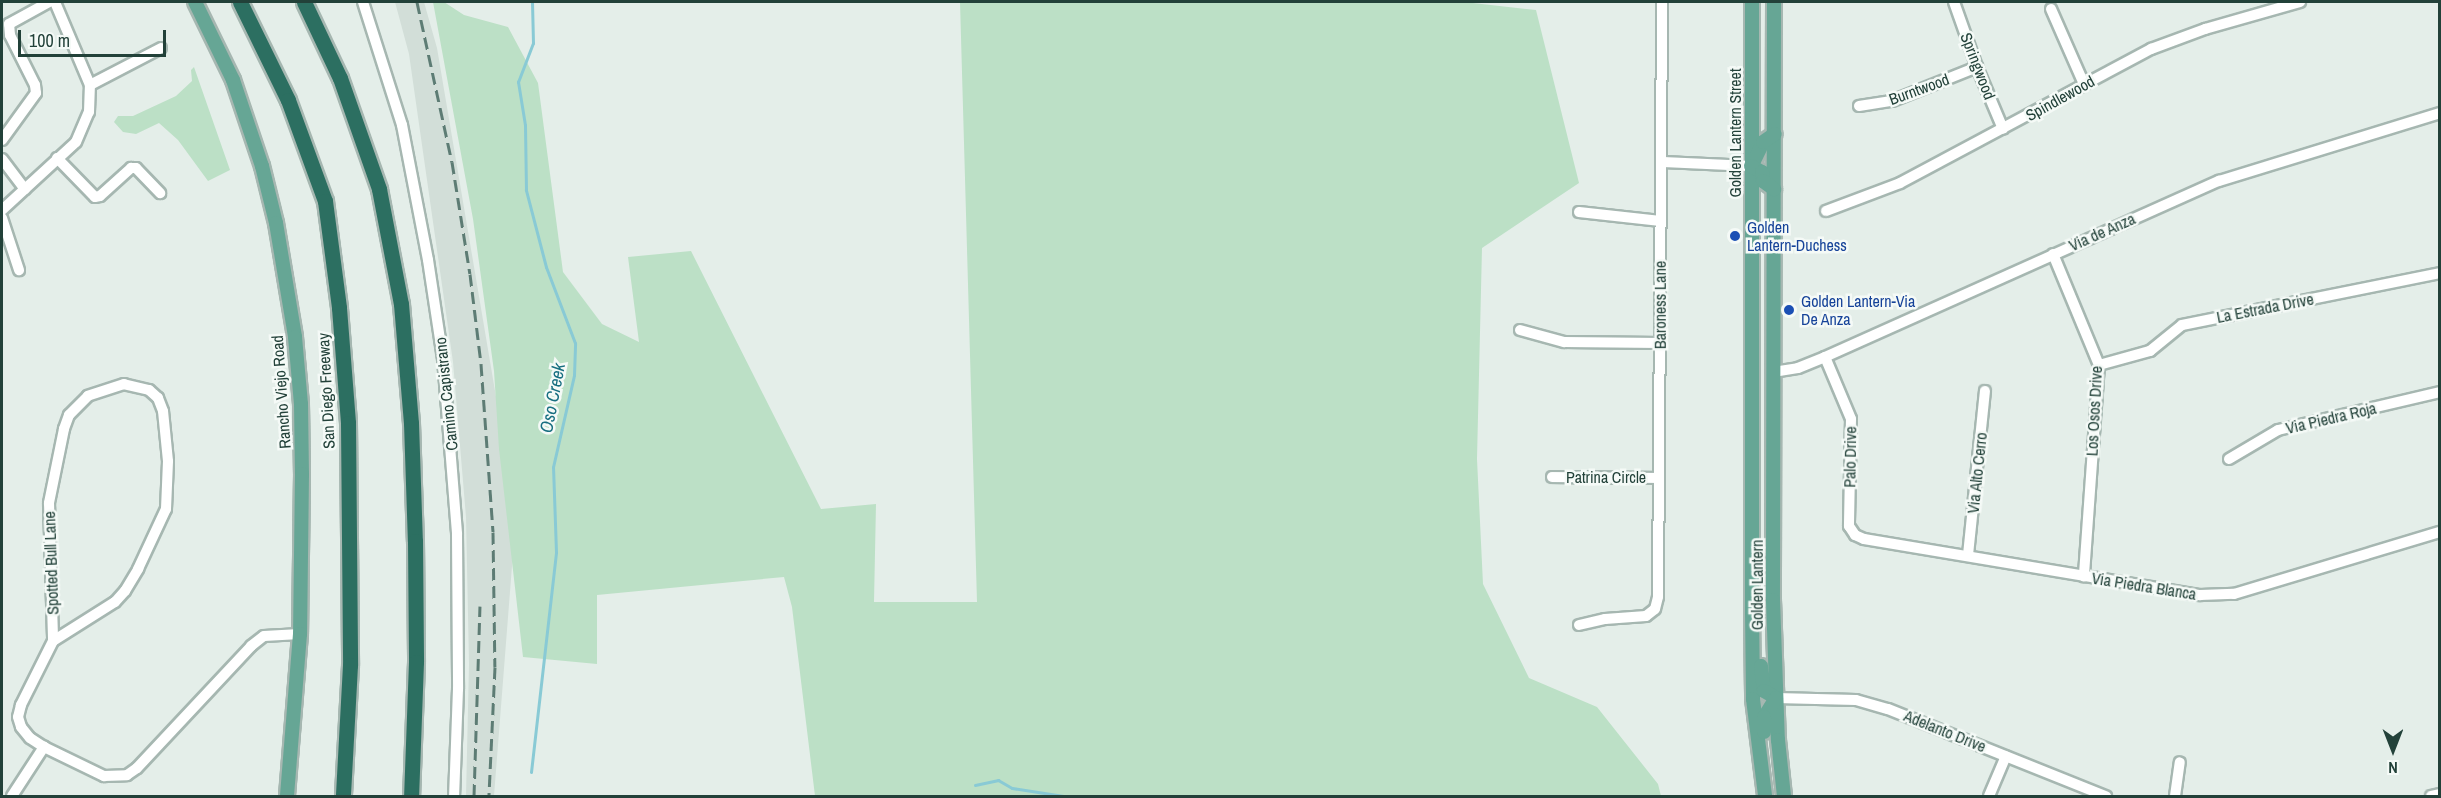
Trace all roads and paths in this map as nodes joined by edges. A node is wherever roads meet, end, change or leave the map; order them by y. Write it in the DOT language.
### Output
graph roads {
  1 [pos="56,2"];
  2 [pos="195,2"];
  3 [pos="240,2"];
  4 [pos="304,2"];
  5 [pos="363,2"];
  6 [pos="1662,2"];
  7 [pos="1752,2"];
  8 [pos="1774,2"];
  9 [pos="1954,2"];
  10 [pos="2300,2"];
  11 [pos="2051,9"];
  12 [pos="5,26"];
  13 [pos="161,48"];
  14 [pos="1977,67"];
  15 [pos="2084,84"];
  16 [pos="90,85"];
  17 [pos="1859,106"];
  18 [pos="2439,113"];
  19 [pos="2003,129"];
  20 [pos="1774,134"];
  21 [pos="2,140"];
  22 [pos="57,158"];
  23 [pos="2,159"];
  24 [pos="1663,162"];
  25 [pos="1751,166"];
  26 [pos="25,189"];
  27 [pos="1774,189"];
  28 [pos="160,193"];
  29 [pos="2,210"];
  30 [pos="1826,211"];
  31 [pos="1579,212"];
  32 [pos="2,218"];
  33 [pos="1661,221"];
  34 [pos="2053,254"];
  35 [pos="19,270"];
  36 [pos="2439,273"];
  37 [pos="1520,330"];
  38 [pos="1660,343"];
  39 [pos="1752,353"];
  40 [pos="1825,357"];
  41 [pos="2099,364"];
  42 [pos="1773,372"];
  43 [pos="1752,373"];
  44 [pos="1985,391"];
  45 [pos="2439,392"];
  46 [pos="1754,402"];
  47 [pos="2229,459"];
  48 [pos="1552,477"];
  49 [pos="1659,478"];
  50 [pos="1849,526"];
  51 [pos="2439,532"];
  52 [pos="1968,555"];
  53 [pos="2084,576"];
  54 [pos="1752,612"];
  55 [pos="1579,625"];
  56 [pos="300,634"];
  57 [pos="53,641"];
  58 [pos="1776,698"];
  59 [pos="44,747"];
  60 [pos="2006,756"];
  61 [pos="2180,762"];
  62 [pos="1765,792"];
  63 [pos="2439,794"];
  64 [pos="12,796"];
  65 [pos="287,796"];
  66 [pos="343,796"];
  67 [pos="411,796"];
  68 [pos="454,796"];
  69 [pos="1784,796"];
  70 [pos="1989,796"];
  71 [pos="2106,796"];
  72 [pos="2175,796"];
  73 [pos="2431,796"];
  1 -- 12 [label="street"];
  1 -- 16 [label="street"];
  2 -- 56 [label="main road, Rancho Viejo Road"];
  3 -- 66 [label="highway, San Diego Freeway"];
  4 -- 67 [label="highway"];
  5 -- 68 [label="street, Camino Capistrano"];
  6 -- 24 [label="street, Baroness Lane"];
  7 -- 25 [label="main road, Golden Lantern Street"];
  8 -- 20 [label="main road"];
  9 -- 14 [label="street, Springwood"];
  10 -- 15 [label="street, Spindlewood"];
  11 -- 15 [label="street"];
  12 -- 21 [label="street"];
  13 -- 16 [label="street"];
  14 -- 17 [label="street, Burntwood"];
  14 -- 19 [label="street, Springwood"];
  15 -- 19 [label="street, Spindlewood"];
  16 -- 22 [label="street"];
  18 -- 34 [label="street, Via de Anza"];
  19 -- 30 [label="street, Spindlewood"];
  20 -- 25 [label="main road"];
  20 -- 27 [label="main road"];
  22 -- 26 [label="street"];
  22 -- 28 [label="street"];
  23 -- 26 [label="street"];
  24 -- 25 [label="street"];
  24 -- 33 [label="street, Baroness Lane"];
  25 -- 27 [label="main road"];
  25 -- 39 [label="main road, Golden Lantern Street"];
  26 -- 29 [label="street"];
  27 -- 42 [label="main road"];
  31 -- 33 [label="street"];
  32 -- 35 [label="street"];
  33 -- 38 [label="street, Baroness Lane"];
  34 -- 40 [label="street, Via de Anza"];
  34 -- 41 [label="street, Los Osos Drive"];
  36 -- 41 [label="street, La Estrada Drive"];
  37 -- 38 [label="street"];
  38 -- 49 [label="street, Baroness Lane"];
  39 -- 42 [label="main road"];
  39 -- 43 [label="main road, Golden Lantern Street"];
  40 -- 42 [label="street, Via de Anza"];
  40 -- 50 [label="street, Palo Drive"];
  41 -- 53 [label="street, Los Osos Drive"];
  42 -- 46 [label="main road"];
  42 -- 58 [label="main road, Golden Lantern"];
  43 -- 46 [label="main road, Golden Lantern"];
  44 -- 52 [label="street, Via Alto Cerro"];
  45 -- 47 [label="street, Via Piedra Roja"];
  46 -- 54 [label="main road, Golden Lantern"];
  48 -- 49 [label="street, Patrina Circle"];
  49 -- 55 [label="street, Baroness Lane"];
  50 -- 52 [label="street, Via Piedra Blanca"];
  51 -- 53 [label="street, Via Piedra Blanca"];
  52 -- 53 [label="street, Via Piedra Blanca"];
  54 -- 58 [label="main road"];
  54 -- 62 [label="main road, Golden Lantern"];
  56 -- 59 [label="street, Spotted Bull Lane"];
  56 -- 65 [label="main road, Rancho Viejo Road"];
  57 -- 57 [label="street, Spotted Bull Lane"];
  57 -- 59 [label="street, Spotted Bull Lane"];
  58 -- 60 [label="street, Adelanto Drive"];
  58 -- 62 [label="main road"];
  58 -- 69 [label="main road, Golden Lantern"];
  59 -- 64 [label="street"];
  60 -- 70 [label="street"];
  60 -- 71 [label="street, Adelanto Drive"];
  61 -- 72 [label="street"];
  63 -- 73 [label="street"];
}
